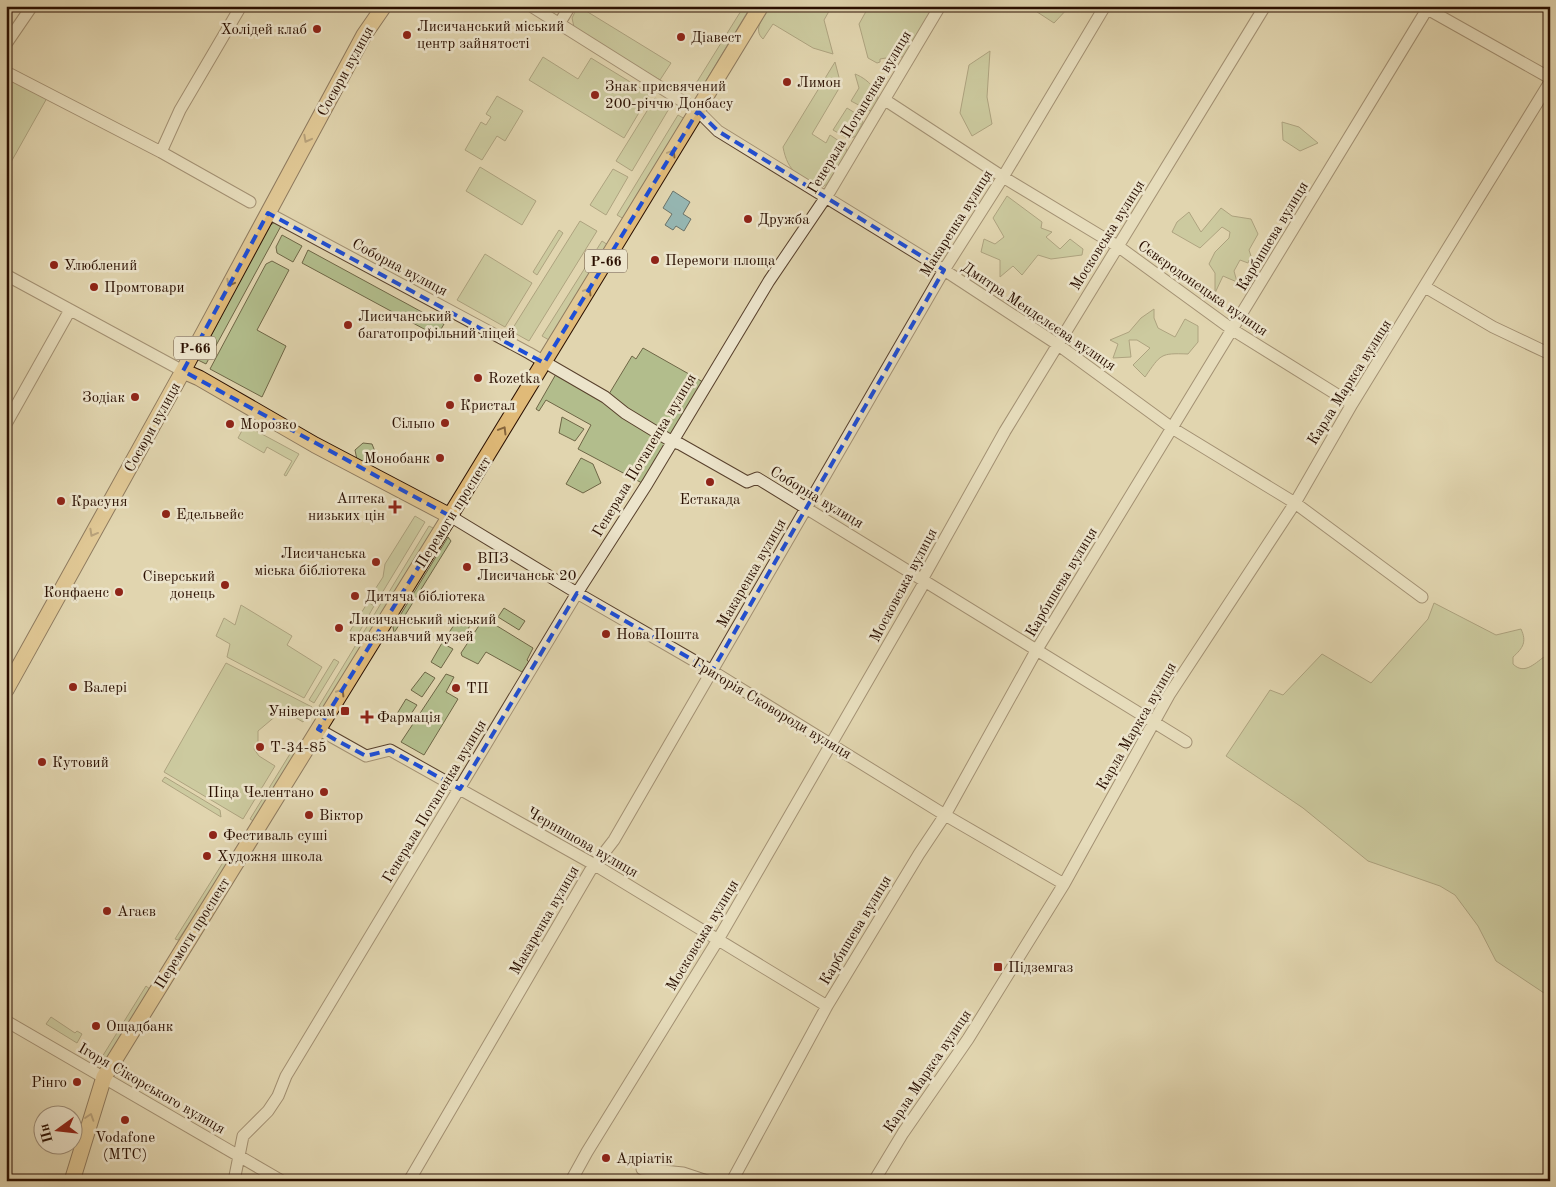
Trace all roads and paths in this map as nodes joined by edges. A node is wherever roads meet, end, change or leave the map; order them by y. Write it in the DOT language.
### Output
graph roads {
  1 [pos="32,6"];
  2 [pos="241,6"];
  3 [pos="384,6"];
  4 [pos="531,6"];
  5 [pos="570,6"];
  6 [pos="761,6"];
  7 [pos="940,6"];
  8 [pos="1105,6"];
  9 [pos="1265,6"];
  10 [pos="1426,7"];
  11 [pos="558,24"];
  12 [pos="6,44"];
  13 [pos="6,72"];
  14 [pos="1550,78"];
  15 [pos="1550,82"];
  16 [pos="885,100"];
  17 [pos="698,111"];
  18 [pos="160,152"];
  19 [pos="1003,177"];
  20 [pos="825,198"];
  21 [pos="250,202"];
  22 [pos="268,213"];
  23 [pos="1119,247"];
  24 [pos="944,270"];
  25 [pos="6,275"];
  26 [pos="1426,287"];
  27 [pos="70,310"];
  28 [pos="1233,330"];
  29 [pos="1058,344"];
  30 [pos="1550,354"];
  31 [pos="544,363"];
  32 [pos="183,371"];
  33 [pos="1352,404"];
  34 [pos="6,424"];
  35 [pos="1172,428"];
  36 [pos="671,441"];
  37 [pos="1295,503"];
  38 [pos="806,506"];
  39 [pos="450,516"];
  40 [pos="924,583"];
  41 [pos="577,593"];
  42 [pos="1422,597"];
  43 [pos="1036,651"];
  44 [pos="712,671"];
  45 [pos="6,690"];
  46 [pos="1153,721"];
  47 [pos="318,729"];
  48 [pos="1186,742"];
  49 [pos="830,744"];
  50 [pos="460,789"];
  51 [pos="945,815"];
  52 [pos="595,864"];
  53 [pos="1064,884"];
  54 [pos="719,938"];
  55 [pos="827,1006"];
  56 [pos="6,1021"];
  57 [pos="104,1077"];
  58 [pos="240,1156"];
  59 [pos="642,1169"];
  60 [pos="72,1181"];
  61 [pos="234,1181"];
  62 [pos="282,1181"];
  63 [pos="409,1181"];
  64 [pos="571,1181"];
  65 [pos="707,1181"];
  66 [pos="732,1181"];
  67 [pos="874,1181"];
  1 -- 12 [label="street"];
  2 -- 18 [label="street"];
  3 -- 22 [label="main road, Сосюри вулиця / Р-66, one-way"];
  4 -- 11 [label="street, Дмитра Менделєєва вулиця"];
  5 -- 11 [label="street"];
  6 -- 17 [label="main road, Перемоги проспект / Р-66"];
  7 -- 16 [label="street, Генерала Потапенка вулиця"];
  8 -- 19 [label="street, Макаренка вулиця"];
  9 -- 23 [label="street, Московська вулиця"];
  10 -- 14 [label="street"];
  10 -- 28 [label="street, Карбишева вулиця"];
  11 -- 17 [label="street, Дмитра Менделєєва вулиця"];
  13 -- 18 [label="street"];
  15 -- 26 [label="street, Карла Маркса вулиця"];
  16 -- 19 [label="street, Сєвєродонецька вулиця"];
  16 -- 20 [label="street, Генерала Потапенка вулиця"];
  17 -- 20 [label="street, Дмитра Менделєєва вулиця"];
  31 -- 17 [label="main road, Перемоги проспект / Р-66, one-way"];
  18 -- 21 [label="street"];
  19 -- 23 [label="street, Сєвєродонецька вулиця"];
  19 -- 24 [label="street, Макаренка вулиця"];
  20 -- 24 [label="street, Дмитра Менделєєва вулиця"];
  20 -- 36 [label="street, Генерала Потапенка вулиця"];
  22 -- 31 [label="street, Соборна вулиця"];
  22 -- 32 [label="main road, Сосюри вулиця / Р-66, one-way"];
  23 -- 28 [label="street, Сєвєродонецька вулиця"];
  23 -- 29 [label="street, Московська вулиця"];
  24 -- 29 [label="street, Дмитра Менделєєва вулиця"];
  24 -- 38 [label="street, Макаренка вулиця"];
  25 -- 27 [label="street, Григорія Сковороди вулиця"];
  26 -- 30 [label="street"];
  26 -- 33 [label="street, Карла Маркса вулиця"];
  27 -- 32 [label="street, Григорія Сковороди вулиця"];
  27 -- 34 [label="street"];
  28 -- 33 [label="street, Сєвєродонецька вулиця"];
  28 -- 35 [label="street, Карбишева вулиця"];
  29 -- 35 [label="street, Дмитра Менделєєва вулиця"];
  29 -- 40 [label="street, Московська вулиця"];
  31 -- 36 [label="street, Соборна вулиця"];
  39 -- 31 [label="main road, Перемоги проспект / Р-66, one-way"];
  32 -- 39 [label="main road, Григорія Сковороди вулиця"];
  32 -- 45 [label="main road, Сосюри вулиця / Р-66, one-way"];
  33 -- 37 [label="street, Карла Маркса вулиця"];
  35 -- 37 [label="street, Дмитра Менделєєва вулиця"];
  35 -- 43 [label="street, Карбишева вулиця"];
  36 -- 38 [label="street, Соборна вулиця"];
  36 -- 41 [label="street, Генерала Потапенка вулиця"];
  37 -- 42 [label="street, Дмитра Менделєєва вулиця"];
  37 -- 46 [label="street, Карла Маркса вулиця"];
  38 -- 40 [label="street, Соборна вулиця"];
  38 -- 44 [label="street, Макаренка вулиця"];
  39 -- 41 [label="street, Григорія Сковороди вулиця"];
  47 -- 39 [label="main road, Перемоги проспект / Р-66, one-way"];
  40 -- 43 [label="street, Соборна вулиця"];
  40 -- 49 [label="street, Московська вулиця"];
  41 -- 44 [label="street, Григорія Сковороди вулиця"];
  41 -- 50 [label="street, Генерала Потапенка вулиця"];
  43 -- 46 [label="street, Соборна вулиця"];
  43 -- 51 [label="street, Карбишева вулиця"];
  44 -- 49 [label="street, Григорія Сковороди вулиця"];
  44 -- 52 [label="street, Макаренка вулиця"];
  46 -- 48 [label="street, Соборна вулиця"];
  46 -- 53 [label="street, Карла Маркса вулиця"];
  47 -- 50 [label="street, Чернишова вулиця"];
  47 -- 57 [label="main road, Перемоги проспект / Р-66"];
  49 -- 51 [label="street, Григорія Сковороди вулиця"];
  49 -- 54 [label="street, Московська вулиця"];
  50 -- 52 [label="street, Чернишова вулиця"];
  50 -- 58 [label="street, Генерала Потапенка вулиця"];
  51 -- 53 [label="street, Григорія Сковороди вулиця"];
  51 -- 55 [label="street, Карбишева вулиця"];
  52 -- 54 [label="street, Чернишова вулиця"];
  52 -- 63 [label="street, Макаренка вулиця"];
  53 -- 67 [label="street, Карла Маркса вулиця"];
  54 -- 55 [label="street, Чернишова вулиця"];
  54 -- 64 [label="street, Московська вулиця"];
  55 -- 66 [label="street, Карбишева вулиця"];
  56 -- 57 [label="street, Ігоря Сікорського вулиця"];
  57 -- 58 [label="street, Ігоря Сікорського вулиця"];
  60 -- 57 [label="main road, Перемоги проспект / Р-66, one-way"];
  58 -- 61 [label="street, Генерала Потапенка вулиця"];
  58 -- 62 [label="street, Ігоря Сікорського вулиця"];
  59 -- 65 [label="street"];
}
